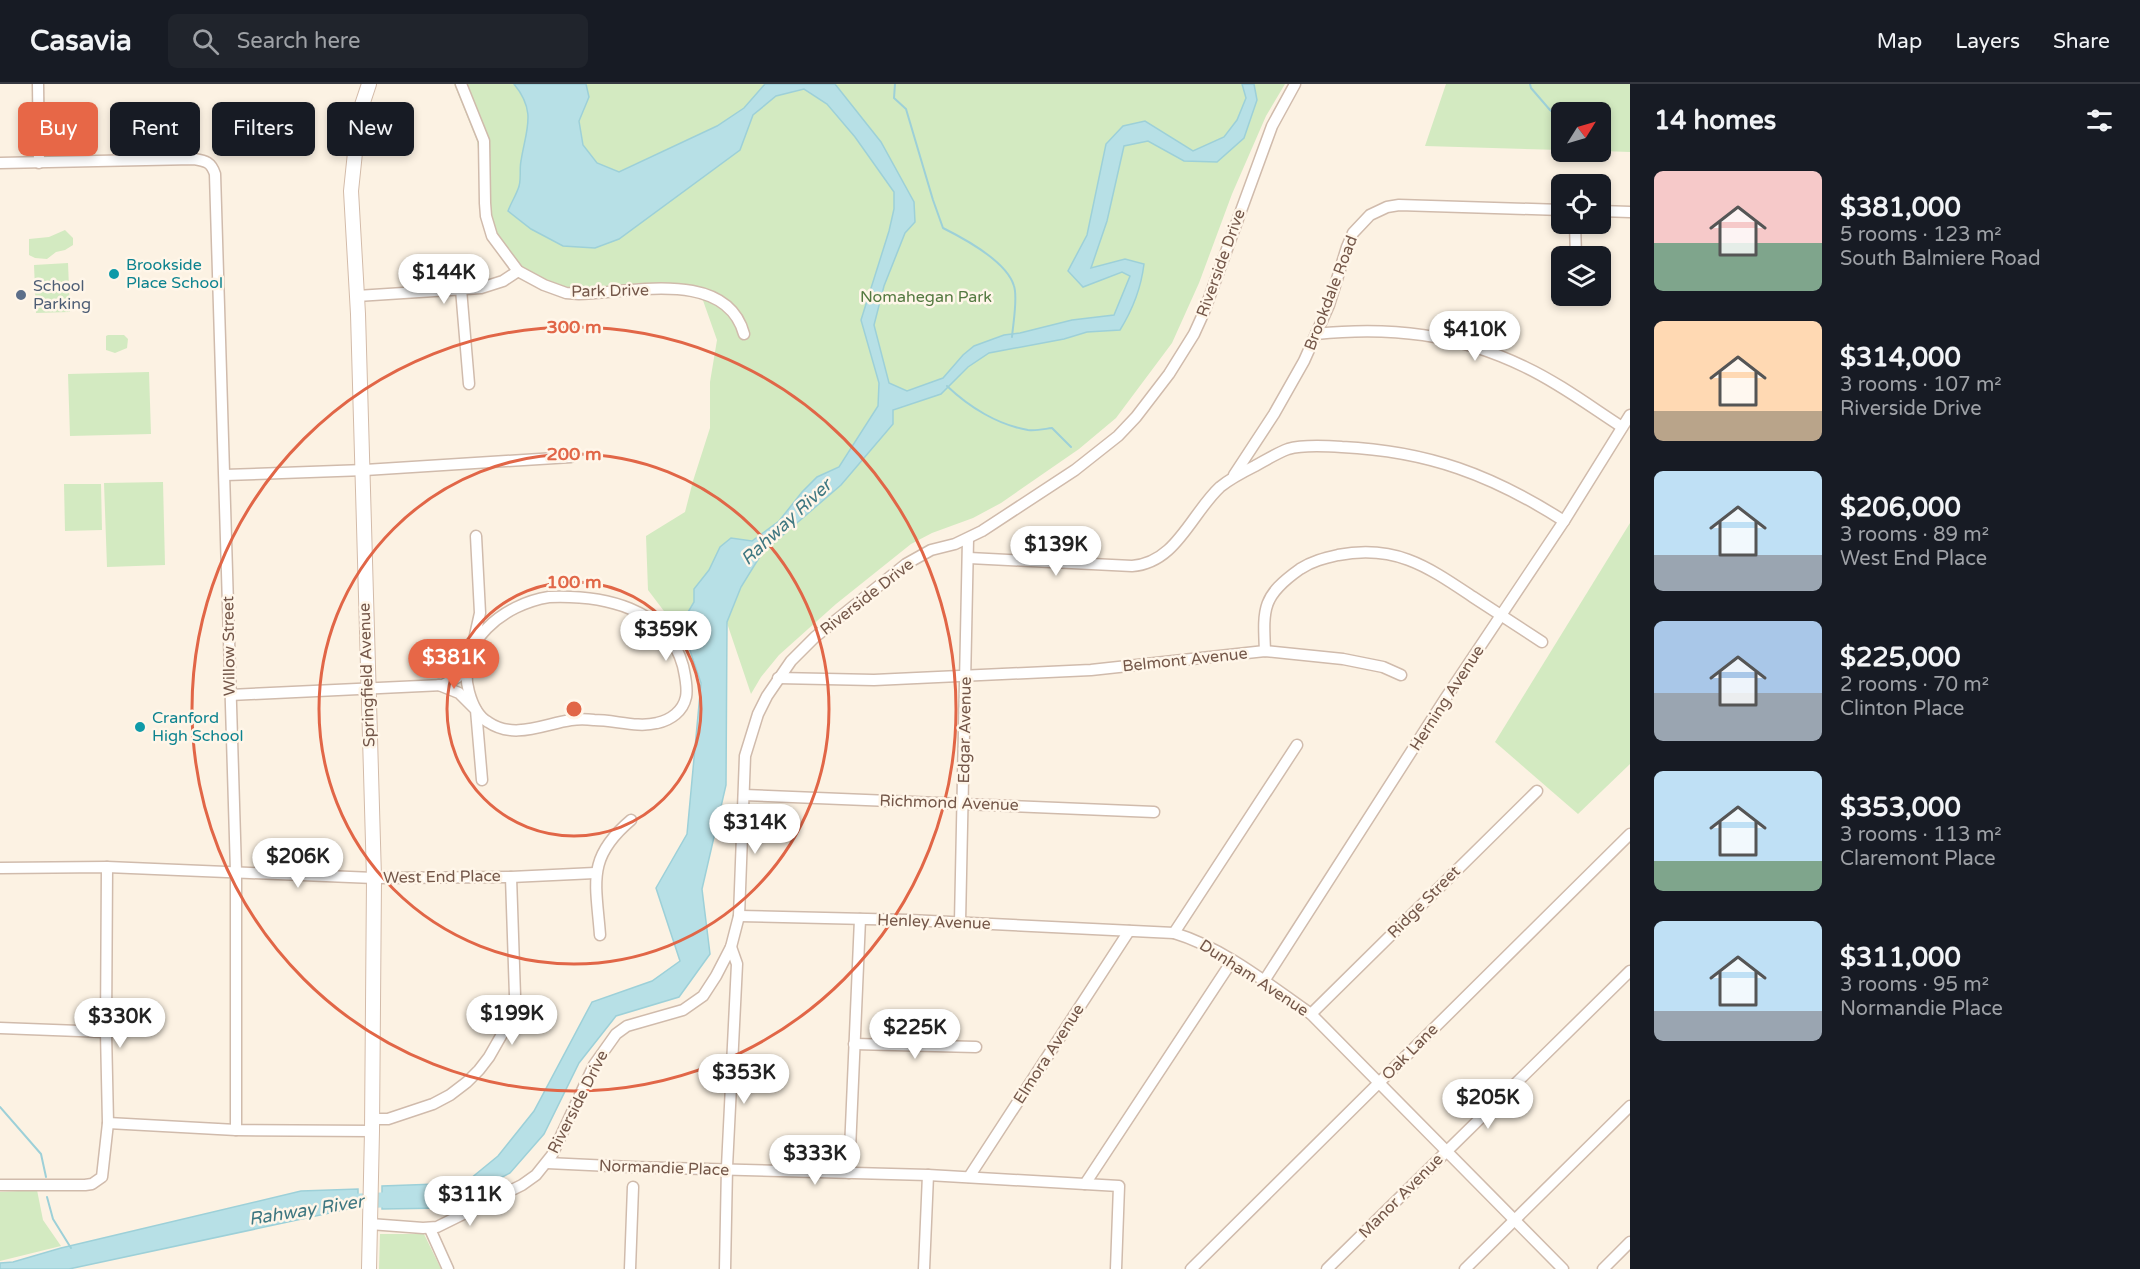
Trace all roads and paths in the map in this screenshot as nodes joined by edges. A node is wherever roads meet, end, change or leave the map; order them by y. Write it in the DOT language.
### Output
graph roads {
  1 [pos="38,84"];
  2 [pos="369,84"];
  3 [pos="461,84"];
  4 [pos="1295,84"];
  5 [pos="0,163"];
  6 [pos="39,163"];
  7 [pos="1551,210"];
  8 [pos="1611,211"];
  9 [pos="1630,212"];
  10 [pos="518,271"];
  11 [pos="461,289"];
  12 [pos="357,296"];
  13 [pos="744,334"];
  14 [pos="1316,334"];
  15 [pos="469,384"];
  16 [pos="1630,415"];
  17 [pos="1622,427"];
  18 [pos="571,457"];
  19 [pos="362,470"];
  20 [pos="225,475"];
  21 [pos="1232,478"];
  22 [pos="1564,521"];
  23 [pos="476,536"];
  24 [pos="968,539"];
  25 [pos="969,558"];
  26 [pos="1501,615"];
  27 [pos="1542,642"];
  28 [pos="1264,651"];
  29 [pos="466,663"];
  30 [pos="1401,675"];
  31 [pos="966,676"];
  32 [pos="778,678"];
  33 [pos="439,685"];
  34 [pos="367,688"];
  35 [pos="230,695"];
  36 [pos="476,710"];
  37 [pos="1297,745"];
  38 [pos="482,780"];
  39 [pos="1537,791"];
  40 [pos="744,795"];
  41 [pos="963,804"];
  42 [pos="1154,812"];
  43 [pos="631,820"];
  44 [pos="1630,834"];
  45 [pos="107,867"];
  46 [pos="0,868"];
  47 [pos="236,871"];
  48 [pos="596,873"];
  49 [pos="511,877"];
  50 [pos="374,878"];
  51 [pos="739,916"];
  52 [pos="860,920"];
  53 [pos="960,922"];
  54 [pos="1129,931"];
  55 [pos="1174,933"];
  56 [pos="600,934"];
  57 [pos="731,947"];
  58 [pos="1232,961"];
  59 [pos="1630,971"];
  60 [pos="1264,981"];
  61 [pos="1311,1014"];
  62 [pos="0,1028"];
  63 [pos="106,1032"];
  64 [pos="854,1044"];
  65 [pos="976,1047"];
  66 [pos="1379,1082"];
  67 [pos="1630,1106"];
  68 [pos="108,1123"];
  69 [pos="372,1125"];
  70 [pos="236,1130"];
  71 [pos="1446,1152"];
  72 [pos="547,1163"];
  73 [pos="727,1170"];
  74 [pos="849,1173"];
  75 [pos="928,1175"];
  76 [pos="969,1178"];
  77 [pos="1085,1184"];
  78 [pos="0,1185"];
  79 [pos="633,1186"];
  80 [pos="1514,1220"];
  81 [pos="370,1224"];
  82 [pos="430,1228"];
  83 [pos="1630,1242"];
  84 [pos="369,1269"];
  85 [pos="448,1269"];
  86 [pos="630,1269"];
  87 [pos="725,1269"];
  88 [pos="924,1269"];
  89 [pos="1116,1269"];
  90 [pos="1191,1269"];
  91 [pos="1327,1269"];
  92 [pos="1465,1269"];
  93 [pos="1563,1269"];
  94 [pos="1603,1269"];
  1 -- 6 [label="street"];
  2 -- 12 [label="street, Springfield Avenue"];
  3 -- 10 [label="street, Park Drive"];
  4 -- 24 [label="street, Riverside Drive"];
  5 -- 6 [label="street"];
  6 -- 20 [label="street, Willow Street"];
  7 -- 14 [label="street, Brookdale Road"];
  8 -- 9 [label="street"];
  10 -- 11 [label="street"];
  10 -- 13 [label="street, Park Drive"];
  11 -- 12 [label="street"];
  11 -- 15 [label="street"];
  12 -- 19 [label="street, Springfield Avenue"];
  14 -- 17 [label="street"];
  14 -- 21 [label="street, Brookdale Road"];
  16 -- 17 [label="street, Herning Avenue"];
  17 -- 22 [label="street, Herning Avenue"];
  18 -- 19 [label="street"];
  19 -- 20 [label="street"];
  19 -- 34 [label="street, Springfield Avenue"];
  20 -- 35 [label="street, Willow Street"];
  21 -- 22 [label="street"];
  21 -- 25 [label="street"];
  22 -- 26 [label="street, Herning Avenue"];
  23 -- 29 [label="street"];
  24 -- 25 [label="street, Edgar Avenue"];
  24 -- 32 [label="street, Riverside Drive"];
  25 -- 31 [label="street, Edgar Avenue"];
  26 -- 27 [label="street"];
  26 -- 28 [label="street"];
  26 -- 60 [label="street, Herning Avenue"];
  28 -- 30 [label="street, Belmont Avenue"];
  28 -- 31 [label="street, Belmont Avenue"];
  29 -- 33 [label="street"];
  29 -- 36 [label="street"];
  29 -- 36 [label="street"];
  31 -- 32 [label="street, Belmont Avenue"];
  31 -- 41 [label="street, Edgar Avenue"];
  32 -- 40 [label="street, Riverside Drive"];
  33 -- 34 [label="street"];
  33 -- 36 [label="street"];
  34 -- 35 [label="street"];
  34 -- 50 [label="street, Springfield Avenue"];
  35 -- 47 [label="street, Willow Street"];
  36 -- 38 [label="street"];
  37 -- 55 [label="street"];
  39 -- 61 [label="street, Ridge Street"];
  40 -- 41 [label="street, Richmond Avenue"];
  40 -- 51 [label="street, Riverside Drive"];
  41 -- 42 [label="street, Richmond Avenue"];
  41 -- 53 [label="street, Edgar Avenue"];
  43 -- 48 [label="street"];
  44 -- 66 [label="street, Oak Lane"];
  45 -- 46 [label="street, West End Place"];
  45 -- 47 [label="street, West End Place"];
  45 -- 63 [label="street"];
  47 -- 50 [label="street, West End Place"];
  47 -- 70 [label="street, Willow Street"];
  48 -- 49 [label="street, West End Place"];
  48 -- 56 [label="street"];
  49 -- 50 [label="street, West End Place"];
  49 -- 69 [label="street"];
  50 -- 69 [label="street, Springfield Avenue"];
  51 -- 52 [label="street, Henley Avenue"];
  51 -- 57 [label="street, Riverside Drive"];
  52 -- 53 [label="street, Henley Avenue"];
  52 -- 64 [label="street"];
  53 -- 54 [label="street, Henley Avenue"];
  54 -- 55 [label="street, Dunham Avenue"];
  54 -- 76 [label="street, Elmora Avenue"];
  55 -- 58 [label="street, Dunham Avenue"];
  57 -- 72 [label="street, Riverside Drive"];
  57 -- 73 [label="street"];
  58 -- 60 [label="street, Dunham Avenue"];
  58 -- 77 [label="street"];
  59 -- 71 [label="street, Manor Avenue"];
  60 -- 61 [label="street, Dunham Avenue"];
  61 -- 66 [label="street, Dunham Avenue"];
  62 -- 63 [label="street"];
  63 -- 68 [label="street"];
  64 -- 65 [label="street"];
  64 -- 74 [label="street"];
  66 -- 71 [label="street, Dunham Avenue"];
  66 -- 90 [label="street, Oak Lane"];
  67 -- 80 [label="street"];
  68 -- 70 [label="street"];
  68 -- 78 [label="street"];
  69 -- 70 [label="street"];
  69 -- 81 [label="street, Springfield Avenue"];
  71 -- 80 [label="street, Dunham Avenue"];
  71 -- 91 [label="street, Manor Avenue"];
  72 -- 73 [label="street, Normandie Place"];
  72 -- 82 [label="street"];
  73 -- 74 [label="street, Normandie Place"];
  73 -- 87 [label="street"];
  74 -- 75 [label="street, Normandie Place"];
  75 -- 76 [label="street, Normandie Place"];
  75 -- 88 [label="street"];
  76 -- 77 [label="street, Normandie Place"];
  77 -- 89 [label="street, Normandie Place"];
  79 -- 86 [label="street"];
  80 -- 92 [label="street"];
  80 -- 93 [label="street, Dunham Avenue"];
  81 -- 82 [label="street"];
  81 -- 84 [label="street, Springfield Avenue"];
  82 -- 85 [label="street"];
  83 -- 94 [label="street"];
}
